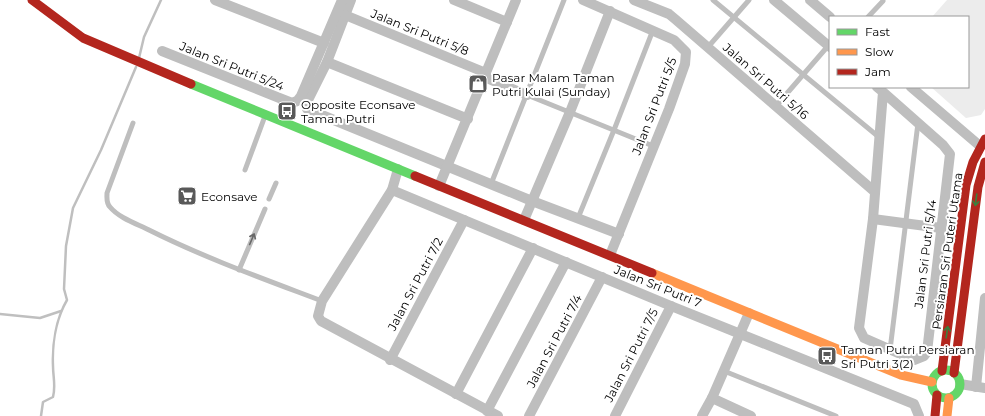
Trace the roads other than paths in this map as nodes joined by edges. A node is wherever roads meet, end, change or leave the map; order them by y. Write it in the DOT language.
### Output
graph roads {
  1 [pos="32,0"];
  2 [pos="215,0"];
  3 [pos="342,0"];
  4 [pos="351,0"];
  5 [pos="454,0"];
  6 [pos="516,0"];
  7 [pos="564,0"];
  8 [pos="584,0"];
  9 [pos="634,0"];
  10 [pos="713,0"];
  11 [pos="749,0"];
  12 [pos="774,0"];
  13 [pos="810,0"];
  14 [pos="883,1"];
  15 [pos="610,11"];
  16 [pos="345,15"];
  17 [pos="829,16"];
  18 [pos="869,16"];
  19 [pos="734,18"];
  20 [pos="507,22"];
  21 [pos="653,30"];
  22 [pos="324,43"];
  23 [pos="829,46"];
  24 [pos="708,47"];
  25 [pos="162,51"];
  26 [pos="327,62"];
  27 [pos="485,75"];
  28 [pos="803,75"];
  29 [pos="912,88"];
  30 [pos="880,90"];
  31 [pos="526,95"];
  32 [pos="776,106"];
  33 [pos="570,112"];
  34 [pos="266,114"];
  35 [pos="468,120"];
  36 [pos="133,123"];
  37 [pos="918,123"];
  38 [pos="614,130"];
  39 [pos="880,138"];
  40 [pos="983,142"];
  41 [pos="653,146"];
  42 [pos="447,166"];
  43 [pos="983,167"];
  44 [pos="398,169"];
  45 [pos="245,170"];
  46 [pos="276,183"];
  47 [pos="491,184"];
  48 [pos="439,186"];
  49 [pos="392,190"];
  50 [pos="875,192"];
  51 [pos="269,199"];
  52 [pos="532,201"];
  53 [pos="265,208"];
  54 [pos="578,218"];
  55 [pos="873,219"];
  56 [pos="464,220"];
  57 [pos="524,220"];
  58 [pos="906,224"];
  59 [pos="941,228"];
  60 [pos="619,234"];
  61 [pos="533,248"];
  62 [pos="610,255"];
  63 [pos="566,262"];
  64 [pos="239,270"];
  65 [pos="602,277"];
  66 [pos="985,298"];
  67 [pos="322,301"];
  68 [pos="671,306"];
  69 [pos="984,310"];
  70 [pos="750,314"];
  71 [pos="741,333"];
  72 [pos="983,346"];
  73 [pos="890,350"];
  74 [pos="390,360"];
  75 [pos="724,371"];
  76 [pos="942,371"];
  77 [pos="954,373"];
  78 [pos="932,382"];
  79 [pos="960,384"];
  80 [pos="981,387"];
  81 [pos="456,394"];
  82 [pos="937,395"];
  83 [pos="712,398"];
  84 [pos="949,398"];
  85 [pos="487,411"];
  86 [pos="498,416"];
  87 [pos="529,416"];
  88 [pos="615,416"];
  89 [pos="702,416"];
  90 [pos="751,416"];
  91 [pos="836,416"];
  92 [pos="919,416"];
  93 [pos="935,416"];
  94 [pos="947,416"];
  1 -- 34 [label="street"];
  2 -- 22 [label="street"];
  3 -- 22 [label="street"];
  4 -- 16 [label="street"];
  5 -- 20 [label="street"];
  6 -- 20 [label="street"];
  7 -- 31 [label="lane"];
  8 -- 15 [label="street, Jalan Sri Putri 5/5"];
  9 -- 24 [label="street, Jalan Sri Putri 5/16"];
  10 -- 19 [label="lane"];
  11 -- 19 [label="lane"];
  12 -- 23 [label="street"];
  13 -- 17 [label="street"];
  14 -- 18 [label="lane"];
  15 -- 21 [label="street, Jalan Sri Putri 5/5"];
  15 -- 33 [label="street"];
  16 -- 26 [label="street"];
  16 -- 27 [label="street, Jalan Sri Putri 5/8"];
  19 -- 24 [label="lane"];
  19 -- 28 [label="lane"];
  20 -- 27 [label="street"];
  21 -- 38 [label="lane"];
  21 -- 41 [label="street, Jalan Sri Putri 5/5"];
  22 -- 25 [label="street, Jalan Sri Putri 5/24"];
  23 -- 28 [label="lane"];
  24 -- 32 [label="street, Jalan Sri Putri 5/16"];
  26 -- 35 [label="street"];
  26 -- 42 [label="street"];
  27 -- 31 [label="street, Jalan Sri Putri 5/8"];
  27 -- 35 [label="street"];
  28 -- 32 [label="lane"];
  28 -- 39 [label="lane"];
  29 -- 40 [label="street"];
  30 -- 37 [label="street"];
  30 -- 39 [label="street"];
  31 -- 33 [label="lane"];
  31 -- 47 [label="lane"];
  32 -- 50 [label="street, Jalan Sri Putri 5/16"];
  33 -- 38 [label="lane"];
  33 -- 52 [label="street"];
  34 -- 44 [label="street"];
  34 -- 45 [label="lane"];
  35 -- 42 [label="street"];
  36 -- 64 [label="lane"];
  37 -- 58 [label="lane"];
  37 -- 59 [label="street, Jalan Sri Putri 5/14"];
  38 -- 41 [label="lane"];
  38 -- 54 [label="lane"];
  39 -- 50 [label="street"];
  40 -- 43 [label="street, Persiaran Sri Puteri Utama"];
  76 -- 40 [label="street, Persiaran Sri Puteri Utama, one-way"];
  41 -- 60 [label="street, Jalan Sri Putri 5/5"];
  42 -- 47 [label="street"];
  42 -- 48 [label="street"];
  43 -- 77 [label="street, Persiaran Sri Puteri Utama, one-way"];
  44 -- 48 [label="street"];
  44 -- 49 [label="street"];
  46 -- 51 [label="lane"];
  47 -- 52 [label="street"];
  48 -- 57 [label="street"];
  49 -- 56 [label="street, Jalan Sri Putri 7"];
  49 -- 67 [label="street"];
  50 -- 55 [label="street"];
  52 -- 54 [label="street"];
  52 -- 57 [label="street"];
  64 -- 53 [label="lane, one-way"];
  54 -- 60 [label="street"];
  55 -- 58 [label="street"];
  55 -- 73 [label="street"];
  56 -- 61 [label="street, Jalan Sri Putri 7"];
  56 -- 74 [label="street, Jalan Sri Putri 7/2"];
  57 -- 62 [label="street"];
  58 -- 59 [label="street"];
  58 -- 73 [label="lane"];
  59 -- 73 [label="street, Jalan Sri Putri 5/14"];
  60 -- 62 [label="street, Jalan Sri Putri 5/5"];
  61 -- 63 [label="street, Jalan Sri Putri 7"];
  61 -- 81 [label="street"];
  62 -- 70 [label="street"];
  63 -- 65 [label="street, Jalan Sri Putri 7"];
  63 -- 85 [label="street"];
  64 -- 67 [label="lane"];
  65 -- 68 [label="street, Jalan Sri Putri 7"];
  65 -- 87 [label="street, Jalan Sri Putri 7/4"];
  66 -- 69 [label="street"];
  67 -- 74 [label="street"];
  68 -- 71 [label="street, Jalan Sri Putri 7"];
  68 -- 88 [label="street, Jalan Sri Putri 7/5"];
  69 -- 72 [label="street"];
  70 -- 71 [label="street"];
  70 -- 78 [label="street"];
  71 -- 75 [label="street"];
  71 -- 92 [label="street, Jalan Sri Putri 7"];
  72 -- 80 [label="street"];
  74 -- 81 [label="street"];
  75 -- 83 [label="street"];
  75 -- 91 [label="lane"];
  76 -- 77 [label="street"];
  76 -- 78 [label="street"];
  77 -- 79 [label="street"];
  78 -- 82 [label="street"];
  79 -- 80 [label="street"];
  79 -- 84 [label="street"];
  81 -- 85 [label="street"];
  82 -- 84 [label="street"];
  82 -- 93 [label="street"];
  83 -- 89 [label="street"];
  83 -- 90 [label="street"];
  84 -- 94 [label="street"];
  85 -- 86 [label="street"];
}
